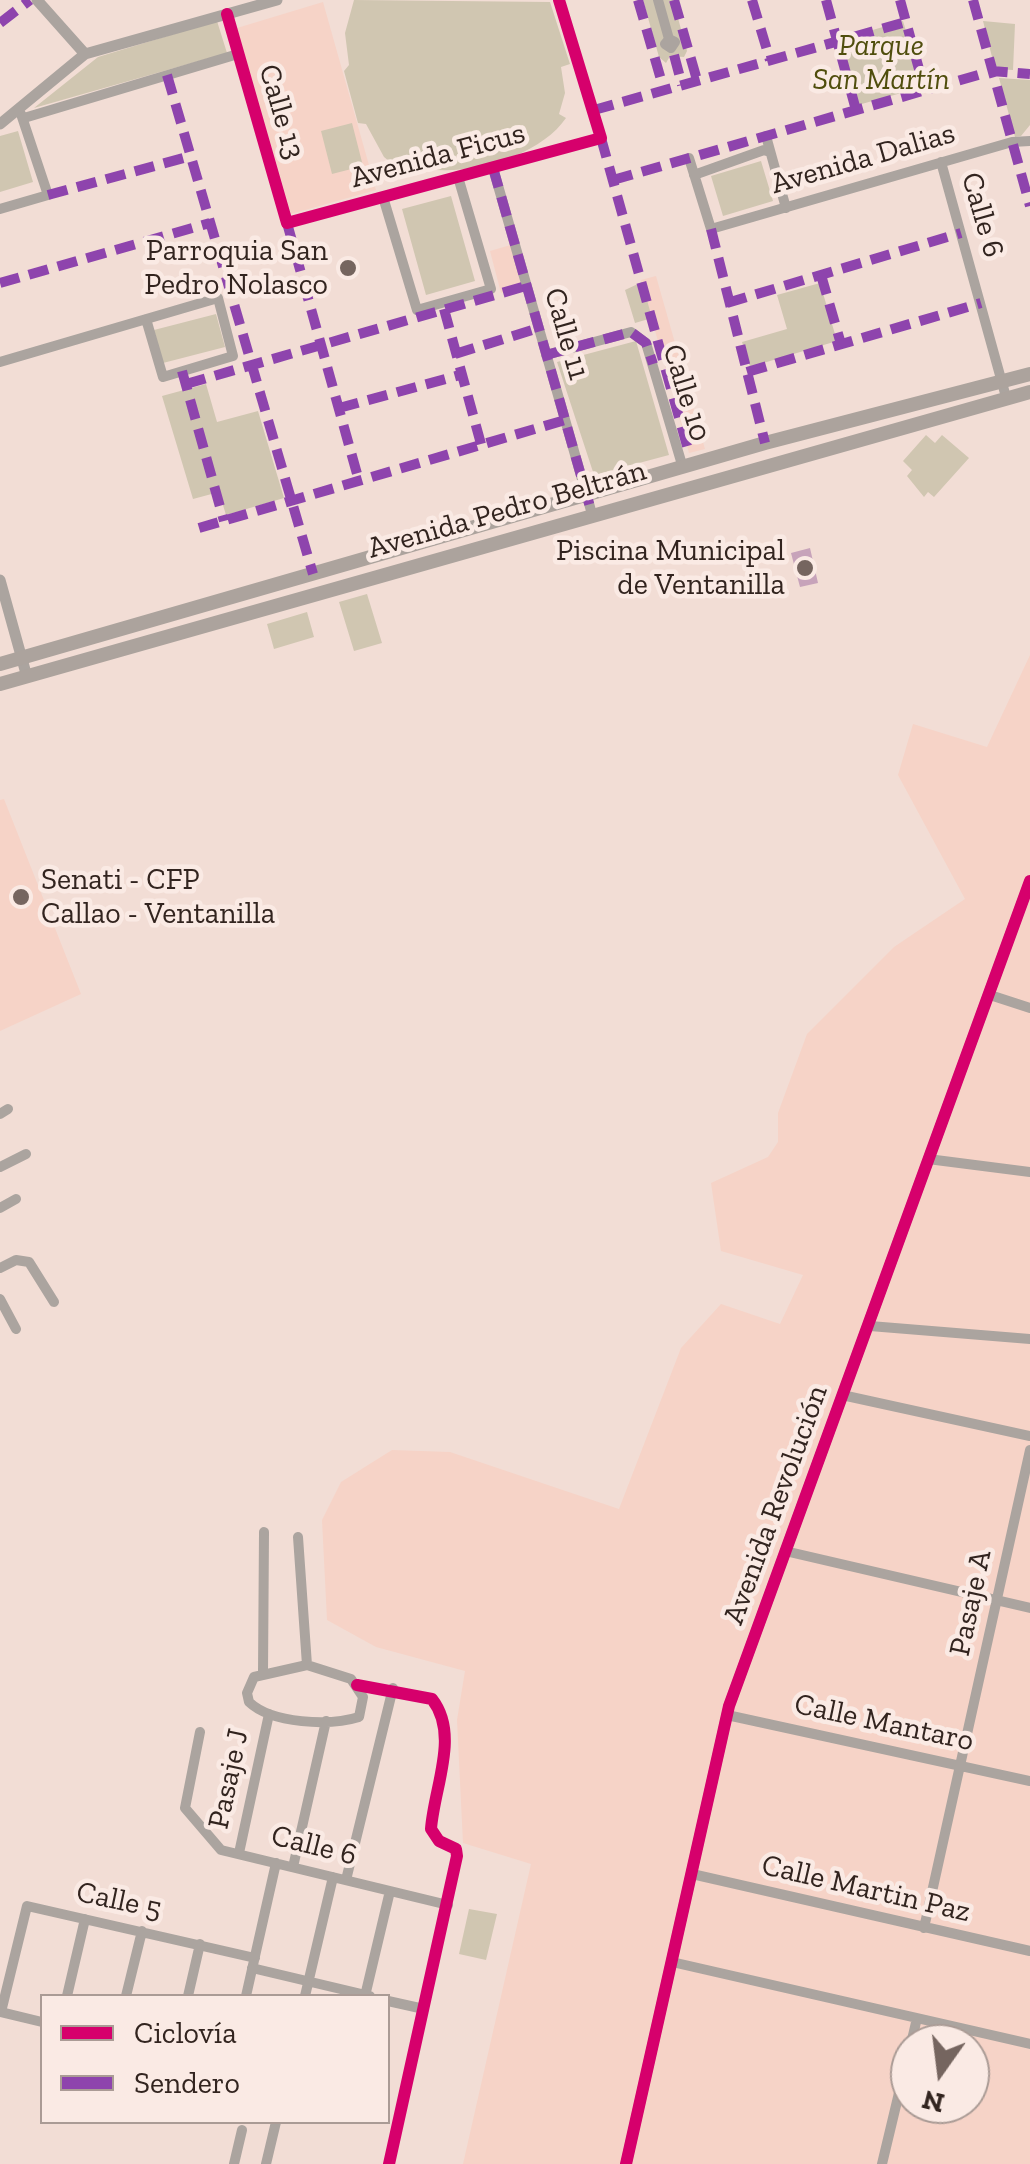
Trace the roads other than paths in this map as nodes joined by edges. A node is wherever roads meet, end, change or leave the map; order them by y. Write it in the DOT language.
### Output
graph roads {
  1 [pos="37,0"];
  2 [pos="277,0"];
  3 [pos="559,0"];
  4 [pos="658,0"];
  5 [pos="227,14"];
  6 [pos="669,39"];
  7 [pos="85,54"];
  8 [pos="238,54"];
  9 [pos="20,114"];
  10 [pos="0,124"];
  11 [pos="766,136"];
  12 [pos="1030,141"];
  13 [pos="770,152"];
  14 [pos="688,158"];
  15 [pos="941,162"];
  16 [pos="492,168"];
  17 [pos="694,175"];
  18 [pos="458,177"];
  19 [pos="383,197"];
  20 [pos="0,208"];
  21 [pos="786,208"];
  22 [pos="287,223"];
  23 [pos="146,319"];
  24 [pos="546,354"];
  25 [pos="0,362"];
  26 [pos="1030,374"];
  27 [pos="1002,379"];
  28 [pos="1030,392"];
  29 [pos="1006,396"];
  30 [pos="683,468"];
  31 [pos="587,496"];
  32 [pos="592,514"];
  33 [pos="429,541"];
  34 [pos="435,560"];
  35 [pos="0,580"];
  36 [pos="21,658"];
  37 [pos="0,664"];
  38 [pos="26,677"];
  39 [pos="0,684"];
  40 [pos="1030,881"];
  41 [pos="990,995"];
  42 [pos="1030,1008"];
  43 [pos="26,1154"];
  44 [pos="928,1159"];
  45 [pos="0,1166"];
  46 [pos="1030,1172"];
  47 [pos="16,1200"];
  48 [pos="0,1208"];
  49 [pos="0,1268"];
  50 [pos="0,1299"];
  51 [pos="54,1302"];
  52 [pos="870,1326"];
  53 [pos="16,1329"];
  54 [pos="1030,1340"];
  55 [pos="842,1395"];
  56 [pos="1030,1436"];
  57 [pos="1030,1450"];
  58 [pos="264,1532"];
  59 [pos="298,1537"];
  60 [pos="785,1551"];
  61 [pos="997,1600"];
  62 [pos="1030,1608"];
  63 [pos="307,1665"];
  64 [pos="264,1672"];
  65 [pos="357,1685"];
  66 [pos="392,1688"];
  67 [pos="269,1714"];
  68 [pos="726,1715"];
  69 [pos="326,1721"];
  70 [pos="200,1732"];
  71 [pos="960,1766"];
  72 [pos="1030,1781"];
  73 [pos="239,1853"];
  74 [pos="276,1863"];
  75 [pos="293,1867"];
  76 [pos="692,1874"];
  77 [pos="332,1877"];
  78 [pos="346,1880"];
  79 [pos="390,1891"];
  80 [pos="448,1905"];
  81 [pos="85,1919"];
  82 [pos="924,1928"];
  83 [pos="142,1932"];
  84 [pos="200,1944"];
  85 [pos="1030,1952"];
  86 [pos="672,1962"];
  87 [pos="254,1963"];
  88 [pos="6,1968"];
  89 [pos="308,1982"];
  90 [pos="67,1994"];
  91 [pos="126,1994"];
  92 [pos="188,1994"];
  93 [pos="246,1994"];
  94 [pos="305,1994"];
  95 [pos="359,1994"];
  96 [pos="367,1994"];
  97 [pos="390,2002"];
  98 [pos="424,2010"];
  99 [pos="1,2012"];
  100 [pos="917,2018"];
  101 [pos="40,2022"];
  102 [pos="915,2024"];
  103 [pos="1030,2044"];
  104 [pos="390,2103"];
  105 [pos="402,2106"];
  106 [pos="276,2124"];
  107 [pos="891,2124"];
  108 [pos="242,2130"];
  109 [pos="234,2164"];
  110 [pos="266,2164"];
  111 [pos="390,2164"];
  112 [pos="626,2164"];
  113 [pos="882,2164"];
  1 -- 7 [label="street"];
  2 -- 5 [label="street"];
  3 -- 16 [label="street, Avenida Ficus"];
  4 -- 6 [label="street"];
  5 -- 7 [label="street"];
  5 -- 8 [label="street, Calle 13"];
  7 -- 9 [label="street"];
  8 -- 9 [label="street"];
  8 -- 22 [label="street, Calle 13"];
  9 -- 10 [label="street"];
  9 -- 20 [label="street"];
  11 -- 13 [label="street"];
  12 -- 15 [label="street, Avenida Dalias"];
  13 -- 17 [label="street"];
  13 -- 21 [label="street"];
  14 -- 17 [label="street"];
  15 -- 21 [label="street, Avenida Dalias"];
  15 -- 27 [label="street, Calle 6"];
  16 -- 18 [label="street, Avenida Ficus"];
  16 -- 24 [label="street, Calle 11"];
  17 -- 21 [label="street, Avenida Dalias"];
  18 -- 19 [label="street, Avenida Ficus"];
  18 -- 19 [label="street"];
  19 -- 22 [label="street, Avenida Ficus"];
  23 -- 23 [label="street"];
  23 -- 25 [label="street"];
  24 -- 30 [label="street, Calle 10"];
  24 -- 31 [label="street, Calle 11"];
  26 -- 27 [label="main road, Avenida Pedro Beltrán"];
  27 -- 29 [label="street, Calle 6"];
  27 -- 30 [label="main road, Avenida Pedro Beltrán"];
  28 -- 29 [label="main road, Avenida Pedro Beltrán"];
  29 -- 32 [label="main road, Avenida Pedro Beltrán"];
  30 -- 31 [label="main road, Avenida Pedro Beltrán"];
  31 -- 32 [label="street, Calle 11"];
  31 -- 33 [label="main road, Avenida Pedro Beltrán"];
  32 -- 34 [label="main road, Avenida Pedro Beltrán"];
  33 -- 34 [label="main road"];
  33 -- 36 [label="main road, Avenida Pedro Beltrán"];
  34 -- 38 [label="main road, Avenida Pedro Beltrán"];
  35 -- 36 [label="street"];
  36 -- 37 [label="main road, Avenida Pedro Beltrán"];
  36 -- 38 [label="street"];
  38 -- 39 [label="main road, Avenida Pedro Beltrán"];
  40 -- 41 [label="street, Avenida Revolución"];
  41 -- 42 [label="street"];
  41 -- 44 [label="street, Avenida Revolución"];
  43 -- 45 [label="street"];
  44 -- 46 [label="street"];
  44 -- 52 [label="street, Avenida Revolución"];
  47 -- 48 [label="street"];
  49 -- 51 [label="street"];
  50 -- 53 [label="street"];
  52 -- 54 [label="street"];
  52 -- 55 [label="street, Avenida Revolución"];
  55 -- 56 [label="street"];
  55 -- 60 [label="street, Avenida Revolución"];
  57 -- 61 [label="street, Pasaje A"];
  58 -- 64 [label="street"];
  59 -- 63 [label="street"];
  60 -- 61 [label="street"];
  60 -- 68 [label="street, Avenida Revolución"];
  61 -- 62 [label="street"];
  61 -- 71 [label="street, Pasaje A"];
  63 -- 64 [label="street"];
  63 -- 65 [label="street"];
  64 -- 67 [label="street"];
  65 -- 66 [label="street"];
  65 -- 69 [label="street"];
  66 -- 78 [label="street"];
  66 -- 80 [label="street"];
  67 -- 69 [label="street"];
  67 -- 73 [label="street, Pasaje J"];
  68 -- 71 [label="street, Calle Mantaro"];
  68 -- 76 [label="street, Avenida Revolución"];
  69 -- 75 [label="street"];
  70 -- 73 [label="street, Calle 6"];
  71 -- 72 [label="street, Calle Mantaro"];
  71 -- 82 [label="street, Pasaje A"];
  73 -- 74 [label="street, Calle 6"];
  74 -- 75 [label="street, Calle 6"];
  74 -- 87 [label="street"];
  75 -- 77 [label="street, Calle 6"];
  76 -- 82 [label="street, Calle Martin Paz"];
  76 -- 86 [label="street, Avenida Revolución"];
  77 -- 78 [label="street, Calle 6"];
  77 -- 89 [label="street"];
  78 -- 79 [label="street, Calle 6"];
  79 -- 80 [label="street, Calle 6"];
  79 -- 96 [label="street"];
  80 -- 98 [label="street"];
  81 -- 83 [label="street, Calle 5"];
  81 -- 88 [label="street, Calle 5"];
  81 -- 90 [label="street"];
  82 -- 85 [label="street, Calle Martin Paz"];
  83 -- 84 [label="street, Calle 5"];
  83 -- 91 [label="street"];
  84 -- 87 [label="street, Calle 5"];
  84 -- 92 [label="street"];
  86 -- 100 [label="street"];
  86 -- 112 [label="street, Avenida Revolución"];
  87 -- 89 [label="street, Calle 5"];
  87 -- 93 [label="street"];
  88 -- 99 [label="street"];
  89 -- 94 [label="street"];
  89 -- 95 [label="street, Calle 5"];
  97 -- 98 [label="street"];
  98 -- 105 [label="street"];
  99 -- 101 [label="street"];
  100 -- 102 [label="street"];
  100 -- 103 [label="street"];
  104 -- 105 [label="street"];
  105 -- 111 [label="street"];
  106 -- 110 [label="street"];
  107 -- 113 [label="street"];
  108 -- 109 [label="street"];
}
